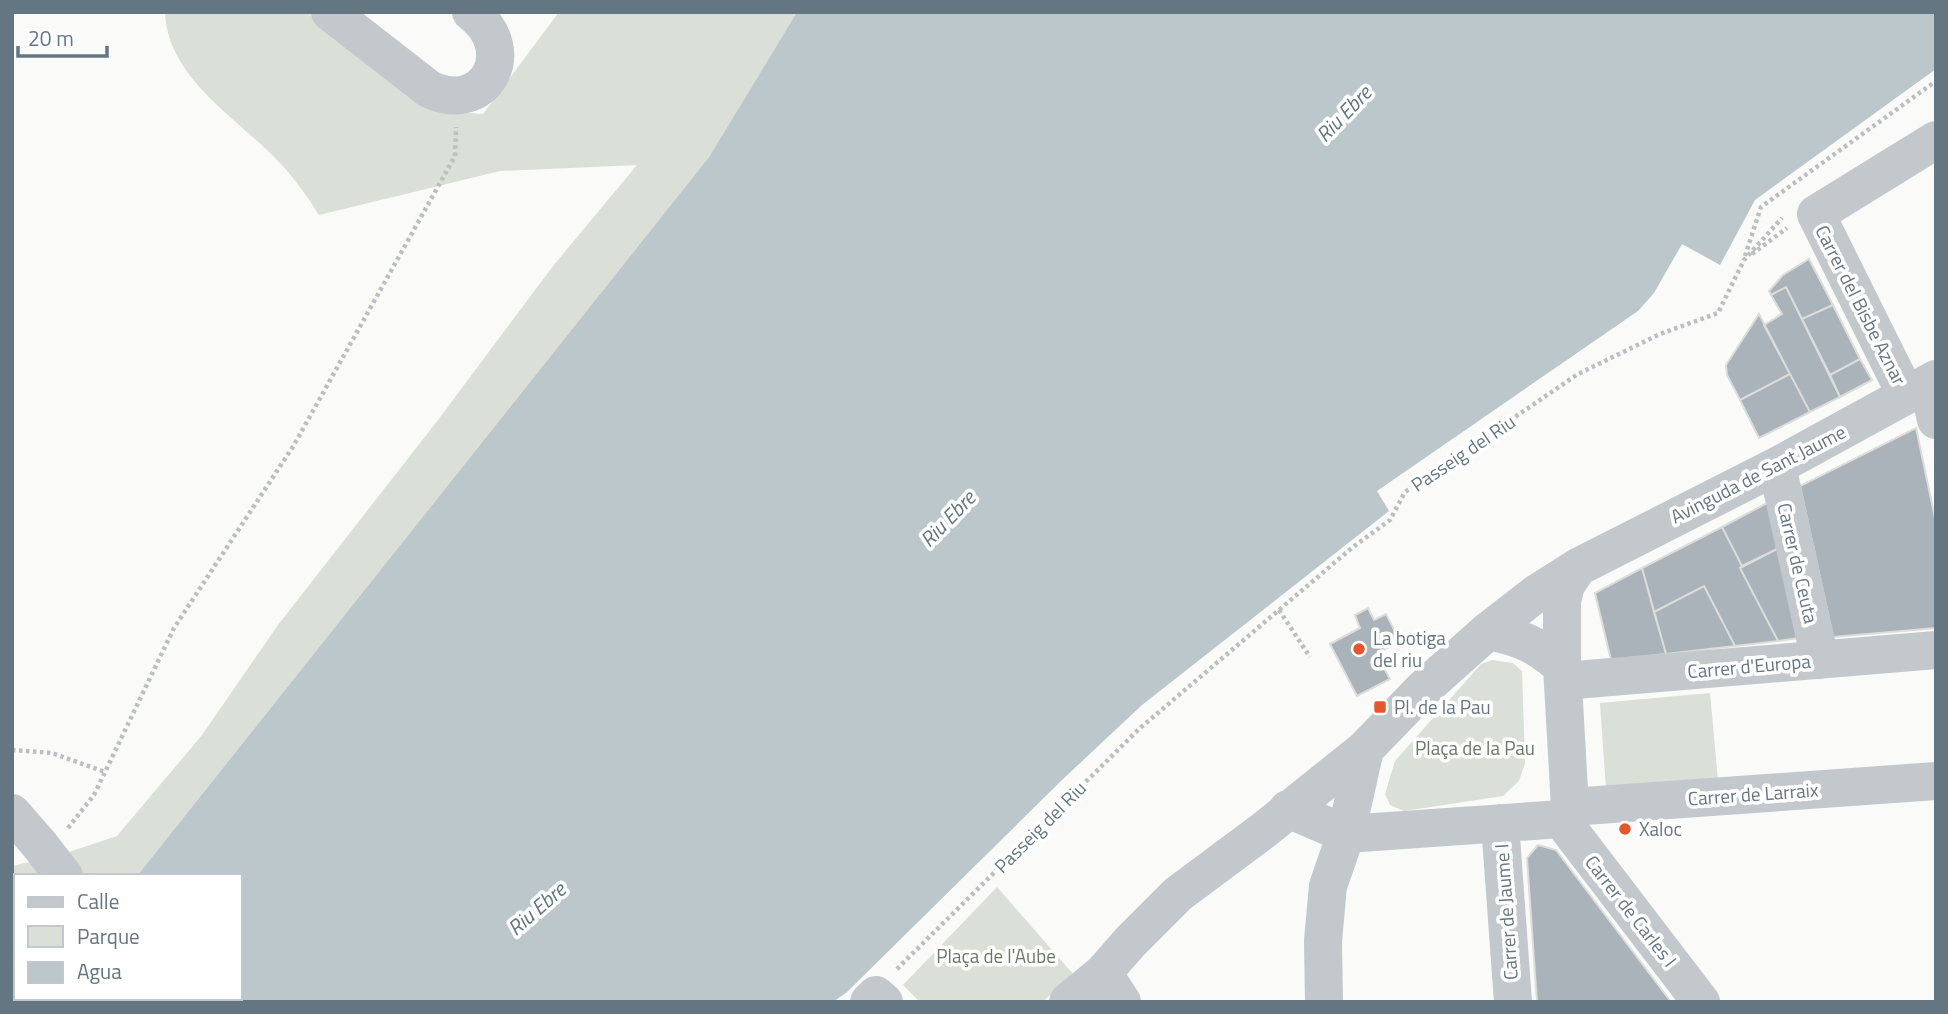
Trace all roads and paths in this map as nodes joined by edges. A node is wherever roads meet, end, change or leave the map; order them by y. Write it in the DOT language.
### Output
graph roads {
  1 [pos="330,12"];
  2 [pos="471,12"];
  3 [pos="1936,81"];
  4 [pos="457,96"];
  5 [pos="1932,151"];
  6 [pos="1802,214"];
  7 [pos="1744,260"];
  8 [pos="1926,394"];
  9 [pos="1777,466"];
  10 [pos="1578,567"];
  11 [pos="1279,610"];
  12 [pos="1488,631"];
  13 [pos="1936,650"];
  14 [pos="1310,657"];
  15 [pos="1820,660"];
  16 [pos="1563,674"];
  17 [pos="1365,749"];
  18 [pos="12,750"];
  19 [pos="105,772"];
  20 [pos="1936,781"];
  21 [pos="1288,809"];
  22 [pos="12,813"];
  23 [pos="1566,813"];
  24 [pos="1500,823"];
  25 [pos="1346,834"];
  26 [pos="51,840"];
  27 [pos="63,874"];
  28 [pos="901,964"];
  29 [pos="1112,987"];
  30 [pos="869,1002"];
  31 [pos="884,1002"];
  32 [pos="1068,1002"];
  33 [pos="1324,1002"];
  34 [pos="1513,1002"];
  35 [pos="1701,1002"];
  1 -- 4 [label="street"];
  2 -- 4 [label="street"];
  3 -- 7 [label="path"];
  4 -- 19 [label="path"];
  5 -- 6 [label="street"];
  6 -- 7 [label="path, Passeig del Riu"];
  6 -- 8 [label="street, Carrer del Bisbe Aznar"];
  7 -- 11 [label="path, Passeig del Riu"];
  8 -- 9 [label="street, Avinguda de Sant Jaume"];
  9 -- 10 [label="street, Avinguda de Sant Jaume"];
  9 -- 15 [label="street, Carrer de Ceuta"];
  10 -- 12 [label="street"];
  10 -- 16 [label="street"];
  11 -- 14 [label="path"];
  11 -- 28 [label="path, Passeig del Riu"];
  12 -- 16 [label="street"];
  12 -- 17 [label="street"];
  13 -- 15 [label="street, Carrer d'Europa"];
  15 -- 16 [label="street, Carrer d'Europa"];
  16 -- 23 [label="street"];
  17 -- 21 [label="street"];
  17 -- 25 [label="street"];
  18 -- 19 [label="path"];
  19 -- 26 [label="path"];
  20 -- 23 [label="street, Carrer de Larraix"];
  21 -- 25 [label="street"];
  21 -- 29 [label="street"];
  22 -- 26 [label="street"];
  23 -- 24 [label="street"];
  23 -- 35 [label="street, Carrer de Carles I"];
  24 -- 25 [label="street"];
  24 -- 34 [label="street, Carrer de Jaume I"];
  25 -- 33 [label="street"];
  26 -- 27 [label="street, bridge"];
  29 -- 32 [label="street"];
  30 -- 31 [label="street"];
}
